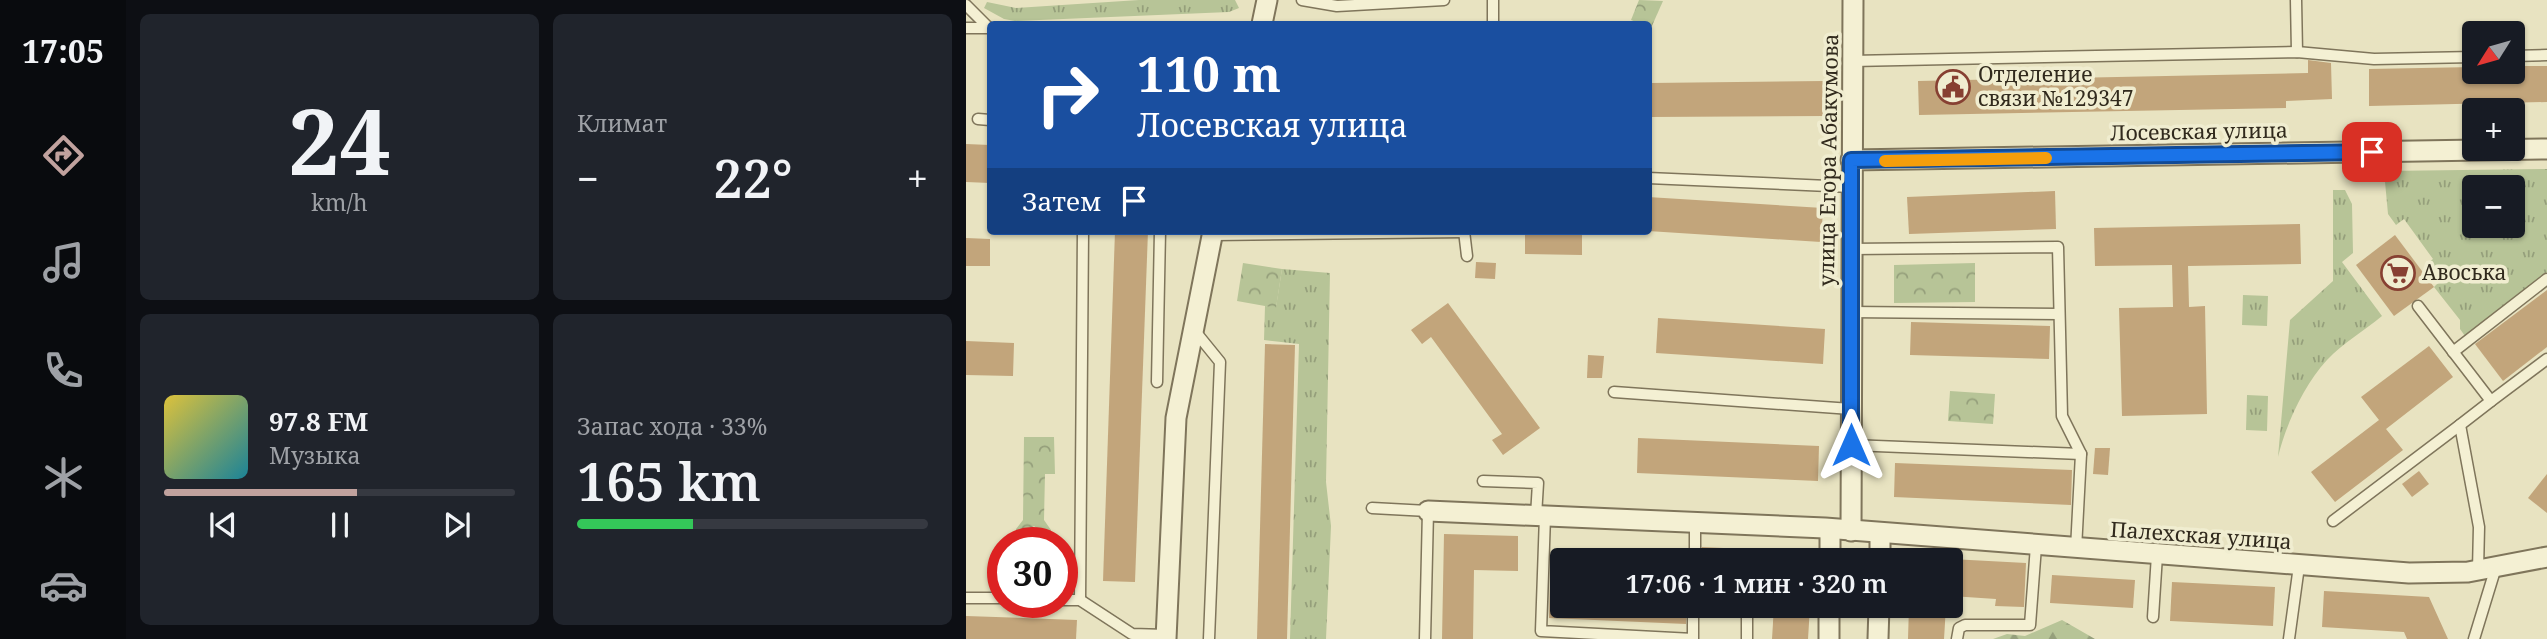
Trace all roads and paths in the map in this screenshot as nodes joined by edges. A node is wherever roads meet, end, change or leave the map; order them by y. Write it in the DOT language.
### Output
graph roads {
  1 [pos="1266,0"];
  2 [pos="1302,0"];
  3 [pos="1444,0"];
  4 [pos="1493,0"];
  5 [pos="1853,0"];
  6 [pos="2296,0"];
  7 [pos="966,5"];
  8 [pos="1262,21"];
  9 [pos="1493,21"];
  10 [pos="987,25"];
  11 [pos="966,28"];
  12 [pos="987,28"];
  13 [pos="2297,52"];
  14 [pos="2547,55"];
  15 [pos="2525,56"];
  16 [pos="2462,57"];
  17 [pos="1852,61"];
  18 [pos="978,119"];
  19 [pos="987,120"];
  20 [pos="2547,149"];
  21 [pos="1851,160"];
  22 [pos="1652,178"];
  23 [pos="1851,187"];
  24 [pos="1083,235"];
  25 [pos="1160,235"];
  26 [pos="1213,235"];
  27 [pos="1464,235"];
  28 [pos="1850,249"];
  29 [pos="1467,256"];
  30 [pos="2547,279"];
  31 [pos="2418,306"];
  32 [pos="1850,312"];
  33 [pos="2059,314"];
  34 [pos="1194,330"];
  35 [pos="2453,352"];
  36 [pos="2547,359"];
  37 [pos="1157,382"];
  38 [pos="1615,392"];
  39 [pos="2491,401"];
  40 [pos="1851,409"];
  41 [pos="2460,425"];
  42 [pos="1851,445"];
  43 [pos="2081,454"];
  44 [pos="1483,481"];
  45 [pos="1372,508"];
  46 [pos="1428,511"];
  47 [pos="1541,516"];
  48 [pos="2333,521"];
  49 [pos="1695,522"];
  50 [pos="1830,529"];
  51 [pos="1851,531"];
  52 [pos="1880,534"];
  53 [pos="2036,546"];
  54 [pos="1695,548"];
  55 [pos="1830,548"];
  56 [pos="1880,548"];
  57 [pos="2076,549"];
  58 [pos="2157,555"];
  59 [pos="2547,557"];
  60 [pos="2299,566"];
  61 [pos="2487,568"];
  62 [pos="966,598"];
  63 [pos="987,598"];
  64 [pos="1080,600"];
  65 [pos="2152,617"];
  66 [pos="1693,618"];
  67 [pos="1747,618"];
  68 [pos="1829,618"];
  69 [pos="1879,618"];
  70 [pos="1541,631"];
  71 [pos="1129,636"];
  72 [pos="1166,637"];
  73 [pos="1209,639"];
  74 [pos="1425,639"];
  75 [pos="1530,639"];
  76 [pos="1693,639"];
  77 [pos="1747,639"];
  78 [pos="1829,639"];
  79 [pos="1878,639"];
  80 [pos="1957,639"];
  81 [pos="2289,639"];
  82 [pos="2474,639"];
  1 -- 8 [label="street"];
  2 -- 3 [label="lane"];
  4 -- 9 [label="lane"];
  5 -- 17 [label="street, улица Егора Абакумова"];
  6 -- 13 [label="lane"];
  7 -- 10 [label="lane"];
  11 -- 12 [label="lane"];
  13 -- 16 [label="lane"];
  13 -- 17 [label="lane"];
  14 -- 15 [label="lane"];
  17 -- 21 [label="street, улица Егора Абакумова"];
  18 -- 19 [label="lane"];
  20 -- 21 [label="street, Лосевская улица"];
  21 -- 23 [label="street, улица Егора Абакумова"];
  22 -- 23 [label="lane"];
  23 -- 28 [label="street, улица Егора Абакумова"];
  24 -- 64 [label="lane"];
  25 -- 37 [label="lane"];
  26 -- 34 [label="street"];
  27 -- 29 [label="lane"];
  28 -- 32 [label="street, улица Егора Абакумова"];
  28 -- 33 [label="lane"];
  30 -- 35 [label="lane"];
  31 -- 35 [label="lane"];
  32 -- 33 [label="lane"];
  32 -- 40 [label="street, улица Егора Абакумова"];
  33 -- 43 [label="lane"];
  34 -- 72 [label="street"];
  34 -- 73 [label="lane"];
  35 -- 39 [label="lane"];
  36 -- 39 [label="lane"];
  38 -- 40 [label="lane"];
  39 -- 41 [label="lane"];
  40 -- 42 [label="street, улица Егора Абакумова"];
  41 -- 48 [label="lane"];
  41 -- 61 [label="lane"];
  42 -- 43 [label="lane"];
  42 -- 51 [label="street, улица Егора Абакумова"];
  43 -- 57 [label="lane"];
  44 -- 47 [label="lane"];
  45 -- 46 [label="lane"];
  46 -- 47 [label="street"];
  46 -- 74 [label="lane"];
  47 -- 49 [label="street"];
  47 -- 70 [label="lane"];
  49 -- 50 [label="street"];
  49 -- 54 [label="lane"];
  50 -- 51 [label="street, Палехская улица"];
  50 -- 55 [label="street"];
  51 -- 52 [label="street, Палехская улица"];
  52 -- 53 [label="street, Палехская улица"];
  52 -- 56 [label="street"];
  53 -- 57 [label="street, Палехская улица"];
  53 -- 80 [label="lane"];
  57 -- 58 [label="street, Палехская улица"];
  58 -- 60 [label="street, Палехская улица"];
  58 -- 65 [label="lane"];
  59 -- 61 [label="street, Палехская улица"];
  60 -- 61 [label="street, Палехская улица"];
  60 -- 81 [label="lane"];
  61 -- 82 [label="lane"];
  62 -- 63 [label="lane"];
  64 -- 71 [label="lane"];
  66 -- 76 [label="lane"];
  67 -- 77 [label="lane"];
  68 -- 78 [label="street"];
  69 -- 79 [label="street"];
  70 -- 75 [label="lane"];
  70 -- 76 [label="lane"];
  71 -- 72 [label="lane"];
}
